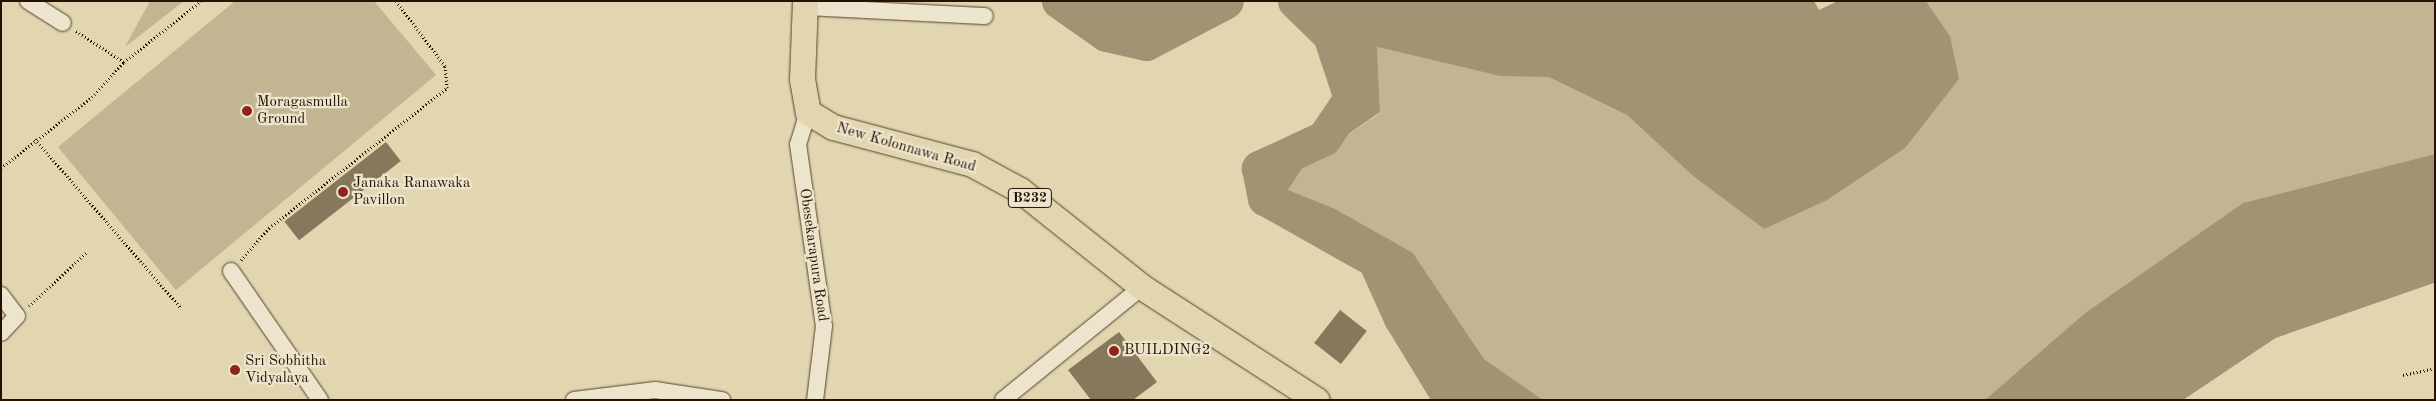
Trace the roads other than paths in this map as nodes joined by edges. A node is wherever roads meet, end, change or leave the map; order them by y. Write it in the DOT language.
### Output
graph roads {
  1 [pos="28,1"];
  2 [pos="805,4"];
  3 [pos="984,16"];
  4 [pos="63,23"];
  5 [pos="808,112"];
  6 [pos="231,272"];
  7 [pos="1142,287"];
  8 [pos="1,295"];
  9 [pos="1,333"];
  10 [pos="320,400"];
  11 [pos="574,400"];
  12 [pos="722,400"];
  13 [pos="815,400"];
  14 [pos="1003,400"];
  15 [pos="1317,400"];
  1 -- 4 [label="street"];
  2 -- 3 [label="street"];
  2 -- 5 [label="main road"];
  5 -- 7 [label="main road, New Kolonnawa Road / B232"];
  5 -- 13 [label="street, Obesekarapura Road"];
  6 -- 10 [label="street"];
  7 -- 14 [label="street"];
  7 -- 15 [label="main road, New Kolonnawa Road / B232"];
  8 -- 9 [label="street"];
  11 -- 12 [label="street"];
}
